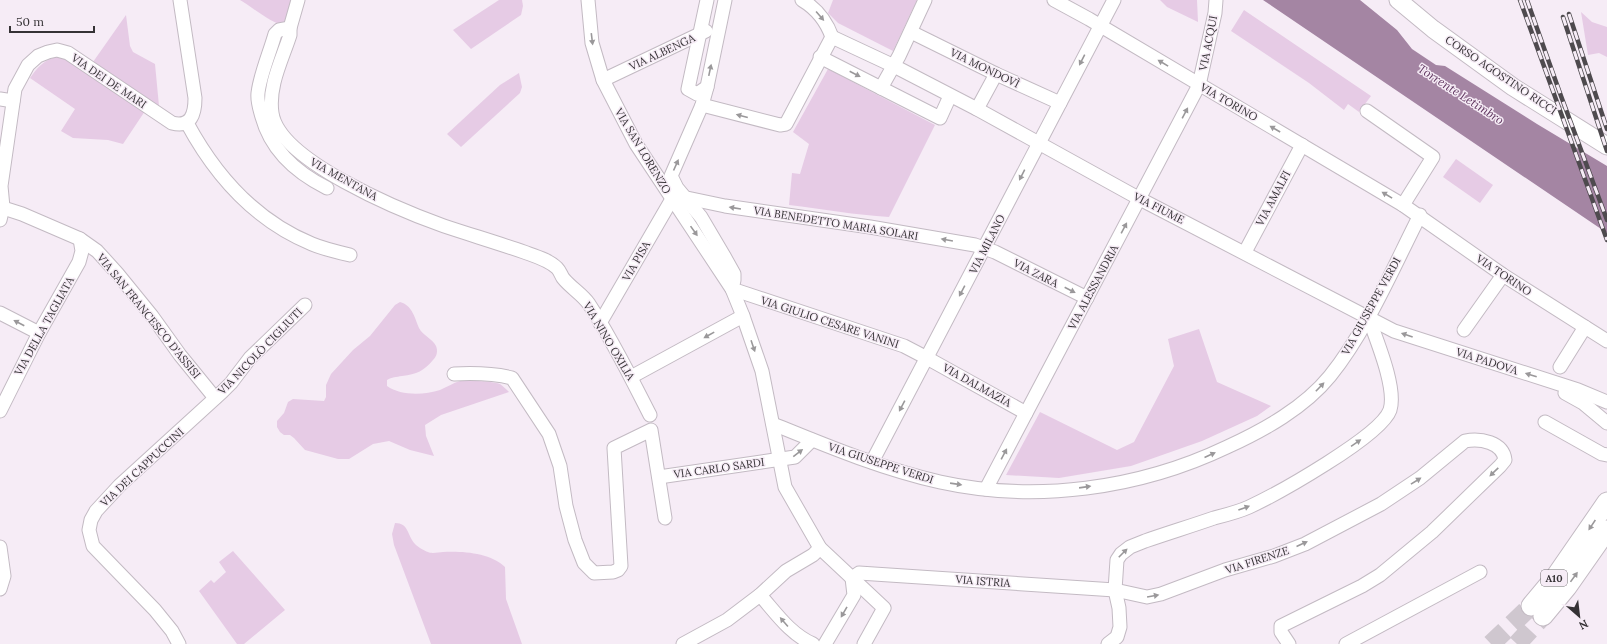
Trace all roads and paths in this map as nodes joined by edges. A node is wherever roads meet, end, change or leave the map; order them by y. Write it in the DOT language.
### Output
graph roads {
  1 [pos="180,0"];
  2 [pos="298,0"];
  3 [pos="588,0"];
  4 [pos="707,0"];
  5 [pos="725,0"];
  6 [pos="802,0"];
  7 [pos="925,0"];
  8 [pos="1054,0"];
  9 [pos="1114,0"];
  10 [pos="1216,0"];
  11 [pos="1398,0"];
  12 [pos="720,24"];
  13 [pos="1100,25"];
  14 [pos="290,28"];
  15 [pos="911,32"];
  16 [pos="701,34"];
  17 [pos="832,36"];
  18 [pos="820,57"];
  19 [pos="894,66"];
  20 [pos="996,74"];
  21 [pos="603,80"];
  22 [pos="1200,85"];
  23 [pos="707,87"];
  24 [pos="881,88"];
  25 [pos="950,96"];
  26 [pos="6,100"];
  27 [pos="1060,103"];
  28 [pos="702,105"];
  29 [pos="976,109"];
  30 [pos="1367,111"];
  31 [pos="187,123"];
  32 [pos="1038,143"];
  33 [pos="1302,145"];
  34 [pos="1607,146"];
  35 [pos="327,188"];
  36 [pos="687,198"];
  37 [pos="672,199"];
  38 [pos="1140,199"];
  39 [pos="1403,205"];
  40 [pos="1,211"];
  41 [pos="1420,216"];
  42 [pos="80,239"];
  43 [pos="495,242"];
  44 [pos="985,248"];
  45 [pos="1245,252"];
  46 [pos="350,256"];
  47 [pos="1503,275"];
  48 [pos="732,289"];
  49 [pos="1087,298"];
  50 [pos="305,304"];
  51 [pos="0,312"];
  52 [pos="743,316"];
  53 [pos="1368,316"];
  54 [pos="600,323"];
  55 [pos="1585,327"];
  56 [pos="1464,330"];
  57 [pos="39,333"];
  58 [pos="1607,341"];
  59 [pos="927,358"];
  60 [pos="1560,367"];
  61 [pos="454,374"];
  62 [pos="631,378"];
  63 [pos="1552,382"];
  64 [pos="215,398"];
  65 [pos="1607,402"];
  66 [pos="0,411"];
  67 [pos="1026,413"];
  68 [pos="650,415"];
  69 [pos="1545,422"];
  70 [pos="1607,423"];
  71 [pos="773,424"];
  72 [pos="812,440"];
  73 [pos="1607,455"];
  74 [pos="780,460"];
  75 [pos="872,462"];
  76 [pos="659,477"];
  77 [pos="986,489"];
  78 [pos="1607,502"];
  79 [pos="665,518"];
  80 [pos="1607,530"];
  81 [pos="0,547"];
  82 [pos="820,548"];
  83 [pos="1582,553"];
  84 [pos="1480,572"];
  85 [pos="852,578"];
  86 [pos="0,589"];
  87 [pos="1115,590"];
  88 [pos="760,595"];
  89 [pos="1537,611"];
  90 [pos="179,644"];
  91 [pos="683,644"];
  92 [pos="813,644"];
  93 [pos="825,644"];
  94 [pos="864,644"];
  95 [pos="1108,644"];
  96 [pos="1289,644"];
  97 [pos="1346,644"];
  1 -- 31 [label="street"];
  2 -- 14 [label="street, VIA MENTANA"];
  3 -- 21 [label="street, VIA SAN LORENZO, one-way"];
  4 -- 16 [label="street"];
  5 -- 12 [label="street"];
  6 -- 17 [label="street, one-way"];
  7 -- 15 [label="street"];
  8 -- 13 [label="street, VIA TORINO"];
  9 -- 13 [label="street, VIA MILANO"];
  10 -- 22 [label="street, VIA ACQUI"];
  11 -- 34 [label="main road, CORSO AGOSTINO RICCI"];
  12 -- 16 [label="street, VIA ALBENGA"];
  23 -- 12 [label="street, one-way"];
  22 -- 13 [label="street, VIA TORINO, one-way"];
  13 -- 27 [label="street, VIA MILANO, one-way"];
  14 -- 35 [label="street, VIA MENTANA"];
  14 -- 43 [label="street, VIA MENTANA"];
  15 -- 19 [label="street"];
  15 -- 20 [label="street, VIA MONDOVÌ"];
  16 -- 21 [label="street, VIA ALBENGA"];
  16 -- 23 [label="street"];
  17 -- 18 [label="street"];
  17 -- 19 [label="street, VIA FIUME"];
  18 -- 24 [label="street, one-way"];
  18 -- 28 [label="street, one-way"];
  19 -- 24 [label="street"];
  19 -- 25 [label="street, VIA FIUME"];
  20 -- 27 [label="street, VIA MONDOVÌ"];
  20 -- 29 [label="street"];
  21 -- 37 [label="street, VIA SAN LORENZO"];
  33 -- 22 [label="street, VIA TORINO, one-way"];
  38 -- 22 [label="street, VIA ALESSANDRIA, one-way"];
  23 -- 28 [label="street"];
  24 -- 25 [label="street"];
  25 -- 29 [label="street, VIA FIUME"];
  26 -- 31 [label="street, VIA DEI DE MARI"];
  26 -- 40 [label="street, VIA DEI DE MARI"];
  27 -- 32 [label="street, VIA MILANO"];
  36 -- 28 [label="street, VIA SAN LORENZO, one-way"];
  29 -- 32 [label="street, VIA FIUME"];
  30 -- 39 [label="street"];
  31 -- 46 [label="street"];
  32 -- 38 [label="street, VIA FIUME"];
  32 -- 44 [label="street, VIA MILANO, one-way"];
  39 -- 33 [label="street, VIA TORINO, one-way"];
  33 -- 45 [label="street, VIA AMALFI"];
  44 -- 36 [label="street, VIA BENEDETTO MARIA SOLARI, one-way"];
  36 -- 48 [label="street, VIA SAN LORENZO"];
  37 -- 48 [label="street, VIA SAN LORENZO, one-way"];
  37 -- 54 [label="street, VIA PISA"];
  38 -- 45 [label="street, VIA FIUME"];
  49 -- 38 [label="street, VIA ALESSANDRIA, one-way"];
  39 -- 41 [label="street, VIA TORINO"];
  40 -- 42 [label="street, VIA SAN FRANCESCO D'ASSISI"];
  41 -- 47 [label="street, VIA TORINO"];
  41 -- 53 [label="street, VIA GIUSEPPE VERDI"];
  42 -- 57 [label="street, VIA DELLA TAGLIATA"];
  42 -- 64 [label="street, VIA SAN FRANCESCO D'ASSISI"];
  43 -- 54 [label="street, VIA NINO OXILIA"];
  44 -- 49 [label="street, VIA ZARA, one-way"];
  44 -- 59 [label="street, VIA MILANO, one-way"];
  45 -- 53 [label="street, VIA FIUME"];
  47 -- 55 [label="street, VIA TORINO"];
  47 -- 56 [label="street"];
  48 -- 52 [label="street, VIA SAN LORENZO"];
  48 -- 59 [label="street, VIA GIULIO CESARE VANINI"];
  49 -- 67 [label="street, VIA ALESSANDRIA"];
  50 -- 64 [label="street, VIA NICOLÒ CIGLIUTI"];
  57 -- 51 [label="street, one-way"];
  52 -- 62 [label="street, one-way"];
  52 -- 71 [label="street, VIA SAN LORENZO, one-way"];
  63 -- 53 [label="street, VIA PADOVA, one-way"];
  77 -- 53 [label="street, VIA GIUSEPPE VERDI, one-way"];
  87 -- 53 [label="street, one-way"];
  54 -- 62 [label="street, VIA NINO OXILIA"];
  55 -- 58 [label="street, VIA TORINO"];
  55 -- 60 [label="street"];
  57 -- 66 [label="street, VIA DELLA TAGLIATA"];
  59 -- 67 [label="street, VIA DALMAZIA"];
  59 -- 75 [label="street, VIA MILANO, one-way"];
  61 -- 76 [label="street"];
  62 -- 68 [label="street, VIA NINO OXILIA"];
  63 -- 65 [label="street, VIA PADOVA"];
  63 -- 70 [label="street"];
  64 -- 90 [label="street, VIA DEI CAPPUCCINI"];
  77 -- 67 [label="street, VIA ALESSANDRIA, one-way"];
  69 -- 73 [label="street"];
  71 -- 72 [label="street, VIA GIUSEPPE VERDI"];
  71 -- 74 [label="street, VIA SAN LORENZO"];
  74 -- 72 [label="street, VIA CARLO SARDI, one-way"];
  72 -- 75 [label="street, VIA GIUSEPPE VERDI"];
  74 -- 76 [label="street, VIA CARLO SARDI"];
  74 -- 82 [label="street, VIA SAN LORENZO"];
  75 -- 77 [label="street, VIA GIUSEPPE VERDI, one-way"];
  76 -- 79 [label="street"];
  78 -- 83 [label="highway, A10, one-way"];
  80 -- 83 [label="highway, A10"];
  81 -- 86 [label="street"];
  82 -- 85 [label="street, VIA SAN LORENZO"];
  82 -- 88 [label="street"];
  83 -- 89 [label="highway, A10"];
  84 -- 97 [label="street"];
  85 -- 87 [label="street, VIA ISTRIA"];
  85 -- 93 [label="street, one-way"];
  85 -- 94 [label="street, VIA SAN LORENZO"];
  87 -- 95 [label="street"];
  87 -- 96 [label="street, VIA FIRENZE, one-way"];
  88 -- 91 [label="street"];
  92 -- 88 [label="street, one-way"];
}
